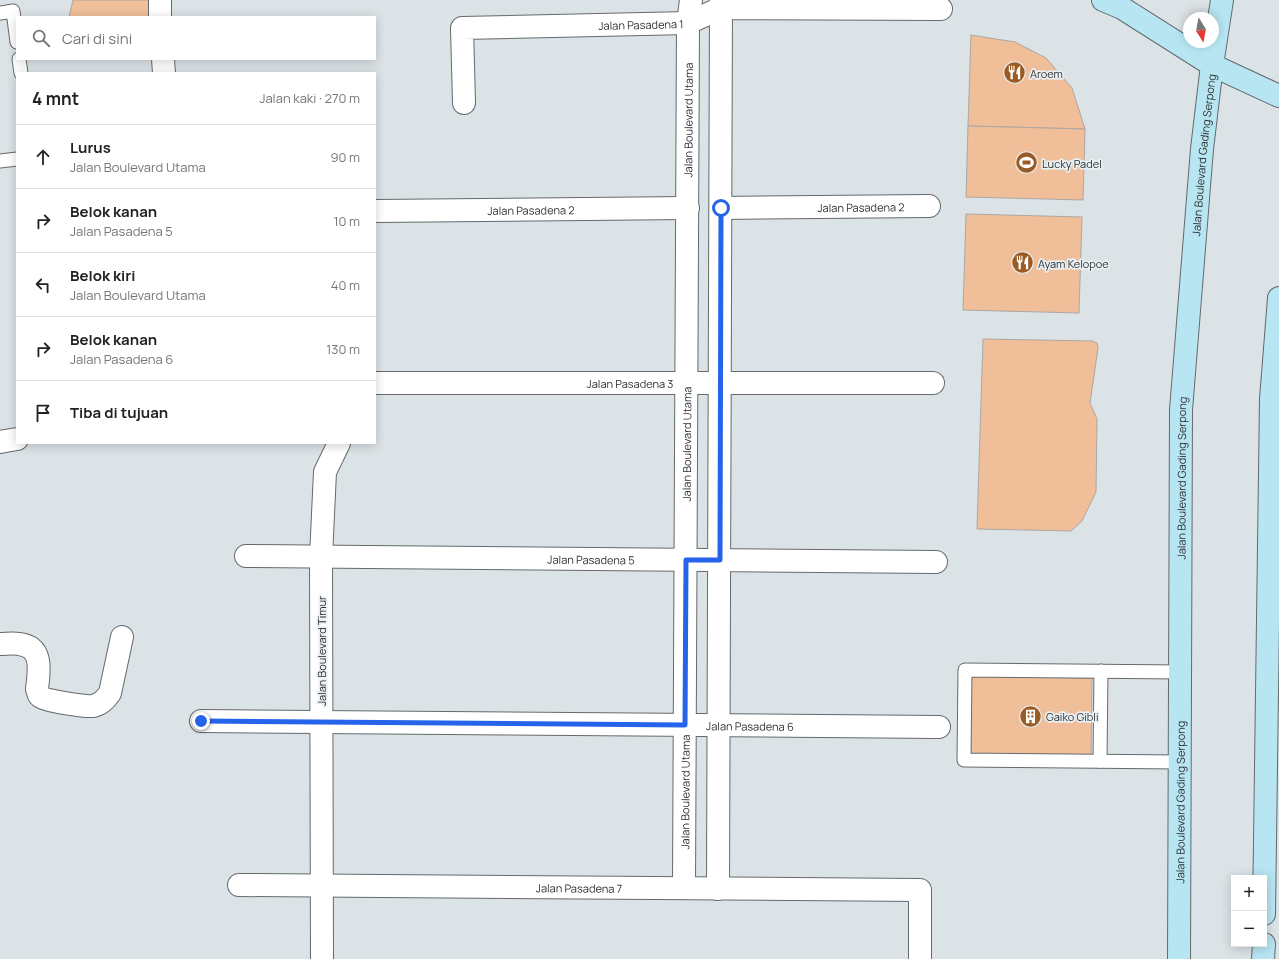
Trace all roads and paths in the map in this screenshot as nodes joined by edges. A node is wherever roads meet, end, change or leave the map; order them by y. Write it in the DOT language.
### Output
graph roads {
  1 [pos="160,0"];
  2 [pos="691,0"];
  3 [pos="1103,0"];
  4 [pos="1222,0"];
  5 [pos="721,4"];
  6 [pos="941,9"];
  7 [pos="0,13"];
  8 [pos="160,16"];
  9 [pos="688,23"];
  10 [pos="16,34"];
  11 [pos="19,60"];
  12 [pos="163,60"];
  13 [pos="1212,65"];
  14 [pos="21,72"];
  15 [pos="164,72"];
  16 [pos="1279,96"];
  17 [pos="464,103"];
  18 [pos="16,159"];
  19 [pos="0,161"];
  20 [pos="929,206"];
  21 [pos="688,208"];
  22 [pos="721,208"];
  23 [pos="376,211"];
  24 [pos="1279,298"];
  25 [pos="376,383"];
  26 [pos="687,383"];
  27 [pos="721,383"];
  28 [pos="933,383"];
  29 [pos="16,439"];
  30 [pos="0,442"];
  31 [pos="339,444"];
  32 [pos="246,556"];
  33 [pos="321,557"];
  34 [pos="686,560"];
  35 [pos="720,560"];
  36 [pos="936,562"];
  37 [pos="122,637"];
  38 [pos="0,644"];
  39 [pos="1101,671"];
  40 [pos="1181,672"];
  41 [pos="201,721"];
  42 [pos="322,722"];
  43 [pos="685,725"];
  44 [pos="719,725"];
  45 [pos="939,727"];
  46 [pos="1100,761"];
  47 [pos="1180,762"];
  48 [pos="239,884"];
  49 [pos="322,886"];
  50 [pos="684,888"];
  51 [pos="718,889"];
  52 [pos="1264,911"];
  53 [pos="1264,947"];
  54 [pos="322,959"];
  55 [pos="920,959"];
  56 [pos="1179,959"];
  57 [pos="1264,959"];
  1 -- 8 [label="street"];
  2 -- 9 [label="street, Jalan Boulevard Utama"];
  3 -- 13 [label="main road"];
  4 -- 13 [label="main road, Jalan Boulevard Gading Serpong"];
  5 -- 6 [label="street, Jalan Pasadena 1"];
  5 -- 9 [label="street, Jalan Pasadena 1"];
  5 -- 22 [label="street"];
  7 -- 10 [label="lane"];
  9 -- 17 [label="street, Jalan Pasadena 1"];
  9 -- 21 [label="street, Jalan Boulevard Utama"];
  11 -- 14 [label="lane"];
  12 -- 15 [label="street"];
  13 -- 16 [label="main road"];
  13 -- 40 [label="main road, Jalan Boulevard Gading Serpong"];
  18 -- 19 [label="lane"];
  20 -- 22 [label="street, Jalan Pasadena 2"];
  21 -- 23 [label="street, Jalan Pasadena 2"];
  21 -- 26 [label="street, Jalan Boulevard Utama"];
  22 -- 27 [label="street"];
  24 -- 52 [label="main road"];
  25 -- 26 [label="street, Jalan Pasadena 3"];
  26 -- 27 [label="street, Jalan Pasadena 3"];
  26 -- 34 [label="street, Jalan Boulevard Utama"];
  27 -- 28 [label="street, Jalan Pasadena 3"];
  27 -- 35 [label="street"];
  29 -- 30 [label="street"];
  31 -- 33 [label="street, Jalan Boulevard Timur"];
  32 -- 33 [label="street, Jalan Pasadena 5"];
  33 -- 34 [label="street, Jalan Pasadena 5"];
  33 -- 42 [label="street, Jalan Boulevard Timur"];
  34 -- 35 [label="street, Jalan Pasadena 5"];
  34 -- 43 [label="street, Jalan Boulevard Utama"];
  35 -- 36 [label="street, Jalan Pasadena 5"];
  35 -- 44 [label="street"];
  37 -- 38 [label="street"];
  39 -- 40 [label="lane"];
  39 -- 46 [label="lane"];
  39 -- 46 [label="lane"];
  40 -- 47 [label="main road, Jalan Boulevard Gading Serpong"];
  41 -- 42 [label="street, Jalan Pasadena 6"];
  42 -- 43 [label="street, Jalan Pasadena 6"];
  42 -- 49 [label="street, Jalan Boulevard Timur"];
  43 -- 44 [label="street, Jalan Pasadena 6"];
  43 -- 50 [label="street, Jalan Boulevard Utama"];
  44 -- 45 [label="street, Jalan Pasadena 6"];
  44 -- 51 [label="street"];
  46 -- 47 [label="lane"];
  47 -- 56 [label="main road, Jalan Boulevard Gading Serpong"];
  48 -- 49 [label="street, Jalan Pasadena 7"];
  49 -- 50 [label="street, Jalan Pasadena 7"];
  49 -- 54 [label="street, Jalan Boulevard Timur"];
  50 -- 51 [label="street, Jalan Pasadena 7"];
  51 -- 55 [label="street, Jalan Pasadena 7"];
  53 -- 57 [label="main road"];
}
